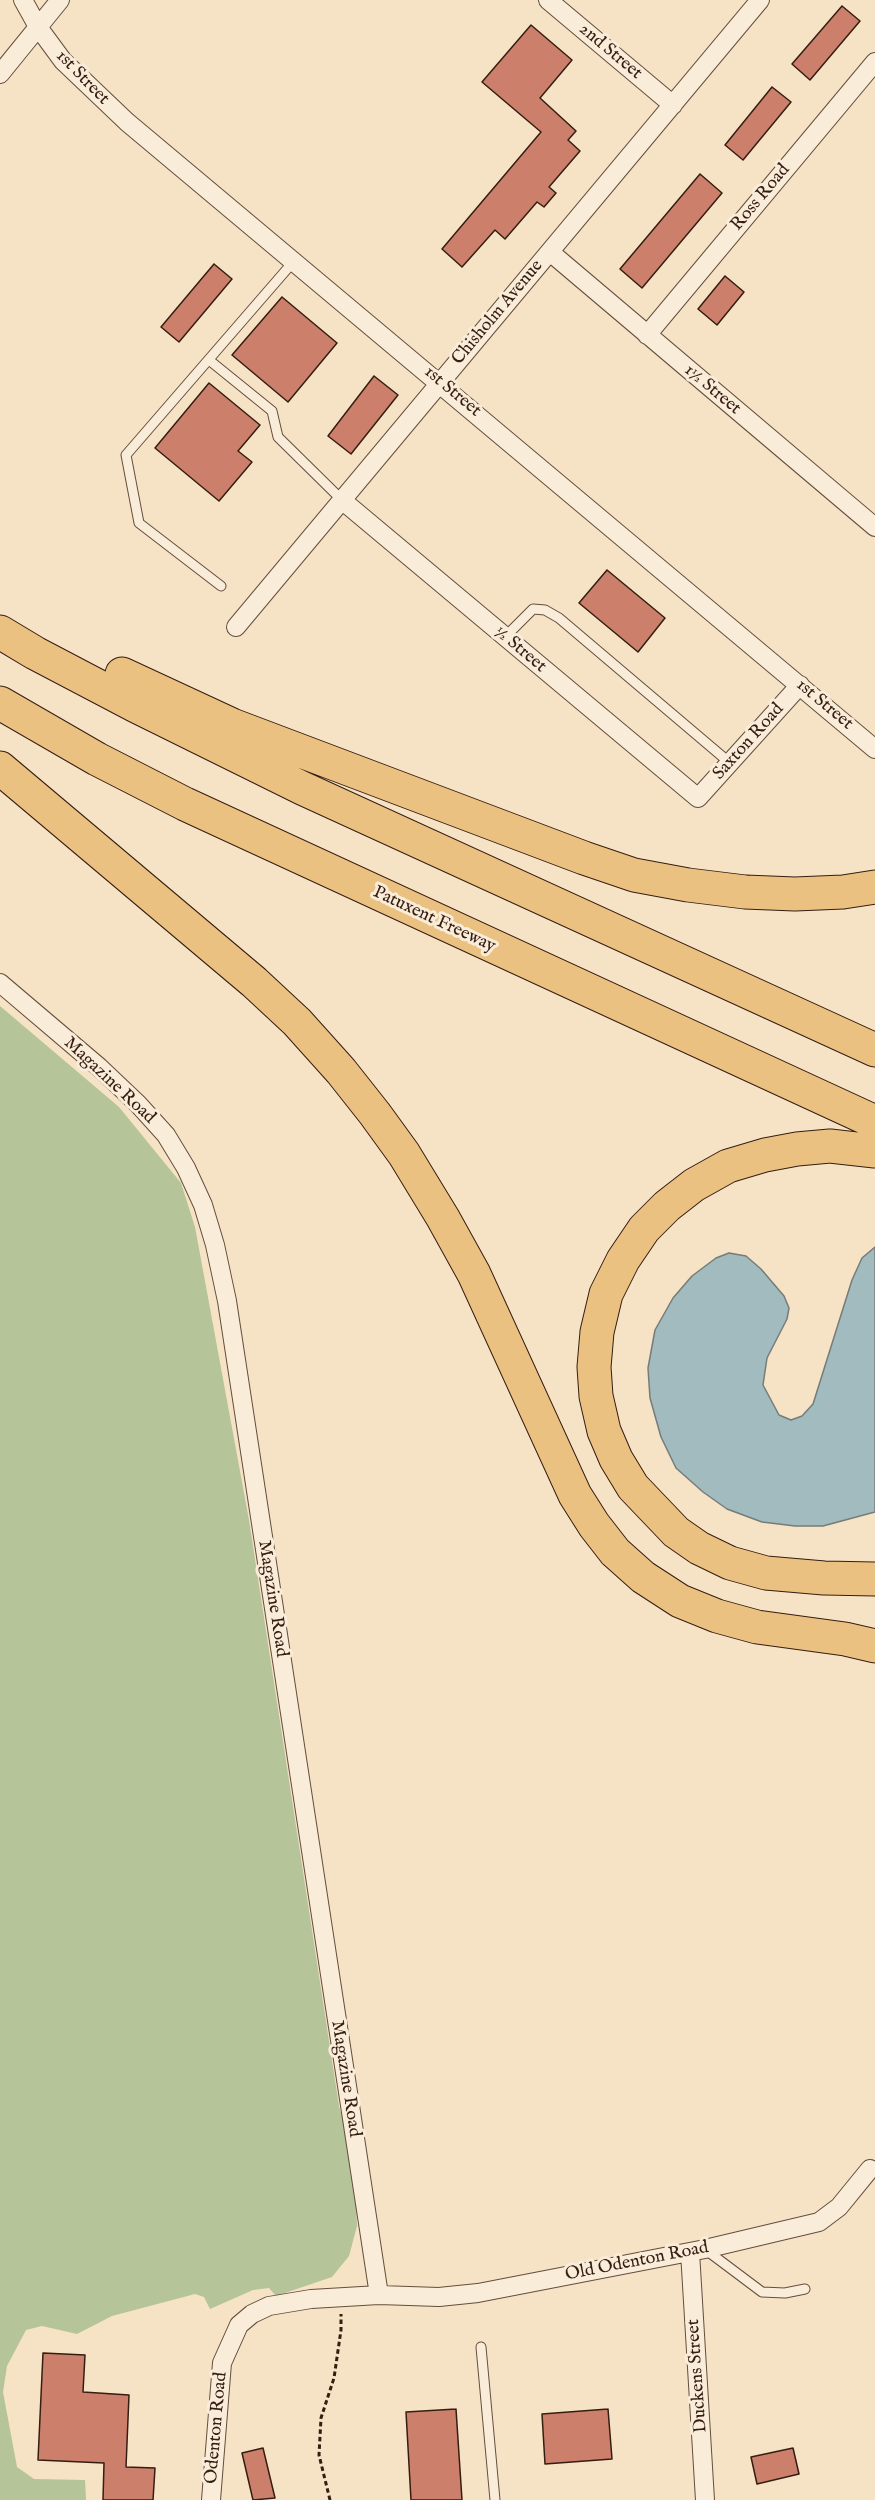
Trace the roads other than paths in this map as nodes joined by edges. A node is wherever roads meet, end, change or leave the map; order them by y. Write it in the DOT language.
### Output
graph roads {
  1 [pos="23,0"];
  2 [pos="60,0"];
  3 [pos="548,0"];
  4 [pos="760,0"];
  5 [pos="38,27"];
  6 [pos="872,73"];
  7 [pos="0,74"];
  8 [pos="673,105"];
  9 [pos="550,252"];
  10 [pos="294,261"];
  11 [pos="647,335"];
  12 [pos="209,360"];
  13 [pos="440,382"];
  14 [pos="344,501"];
  15 [pos="875,527"];
  16 [pos="221,586"];
  17 [pos="0,609"];
  18 [pos="236,627"];
  19 [pos="0,632"];
  20 [pos="506,638"];
  21 [pos="800,686"];
  22 [pos="0,703"];
  23 [pos="875,749"];
  24 [pos="729,763"];
  25 [pos="0,768"];
  26 [pos="698,798"];
  27 [pos="875,887"];
  28 [pos="0,983"];
  29 [pos="875,1050"];
  30 [pos="875,1122"];
  31 [pos="875,1151"];
  32 [pos="875,1567"];
  33 [pos="824,1578"];
  34 [pos="875,1579"];
  35 [pos="875,1626"];
  36 [pos="757,1627"];
  37 [pos="875,1646"];
  38 [pos="872,2172"];
  39 [pos="697,2251"];
  40 [pos="805,2289"];
  41 [pos="379,2295"];
  42 [pos="481,2347"];
  43 [pos="210,2500"];
  44 [pos="495,2500"];
  45 [pos="705,2500"];
  1 -- 5 [label="street, 1st Street"];
  2 -- 5 [label="street"];
  3 -- 8 [label="street, 2nd Street"];
  4 -- 8 [label="street, Chisholm Avenue"];
  5 -- 7 [label="street"];
  5 -- 10 [label="street, 1st Street"];
  6 -- 11 [label="street, Ross Road"];
  8 -- 9 [label="street, Chisholm Avenue"];
  9 -- 11 [label="street, 1½ Street"];
  9 -- 13 [label="street, Chisholm Avenue"];
  10 -- 12 [label="lane"];
  10 -- 13 [label="street, 1st Street"];
  11 -- 15 [label="street, 1½ Street"];
  12 -- 14 [label="lane"];
  12 -- 16 [label="lane"];
  13 -- 14 [label="street, Chisholm Avenue"];
  13 -- 21 [label="street, 1st Street"];
  14 -- 18 [label="street, Chisholm Avenue"];
  14 -- 20 [label="street, ½ Street"];
  17 -- 27 [label="highway"];
  19 -- 29 [label="highway"];
  20 -- 24 [label="lane"];
  20 -- 26 [label="street, ½ Street"];
  21 -- 23 [label="street, 1st Street"];
  21 -- 24 [label="street, Saxton Road"];
  22 -- 30 [label="highway, Patuxent Freeway"];
  24 -- 26 [label="street, Saxton Road"];
  25 -- 36 [label="highway"];
  28 -- 41 [label="street, Magazine Road"];
  31 -- 33 [label="highway"];
  32 -- 33 [label="highway"];
  33 -- 34 [label="highway"];
  35 -- 36 [label="highway"];
  36 -- 37 [label="highway"];
  38 -- 39 [label="street, Old Odenton Road"];
  39 -- 40 [label="lane"];
  39 -- 41 [label="street, Old Odenton Road"];
  39 -- 45 [label="street, Duckens Street"];
  41 -- 43 [label="street, Odenton Road"];
  42 -- 44 [label="lane"];
}
